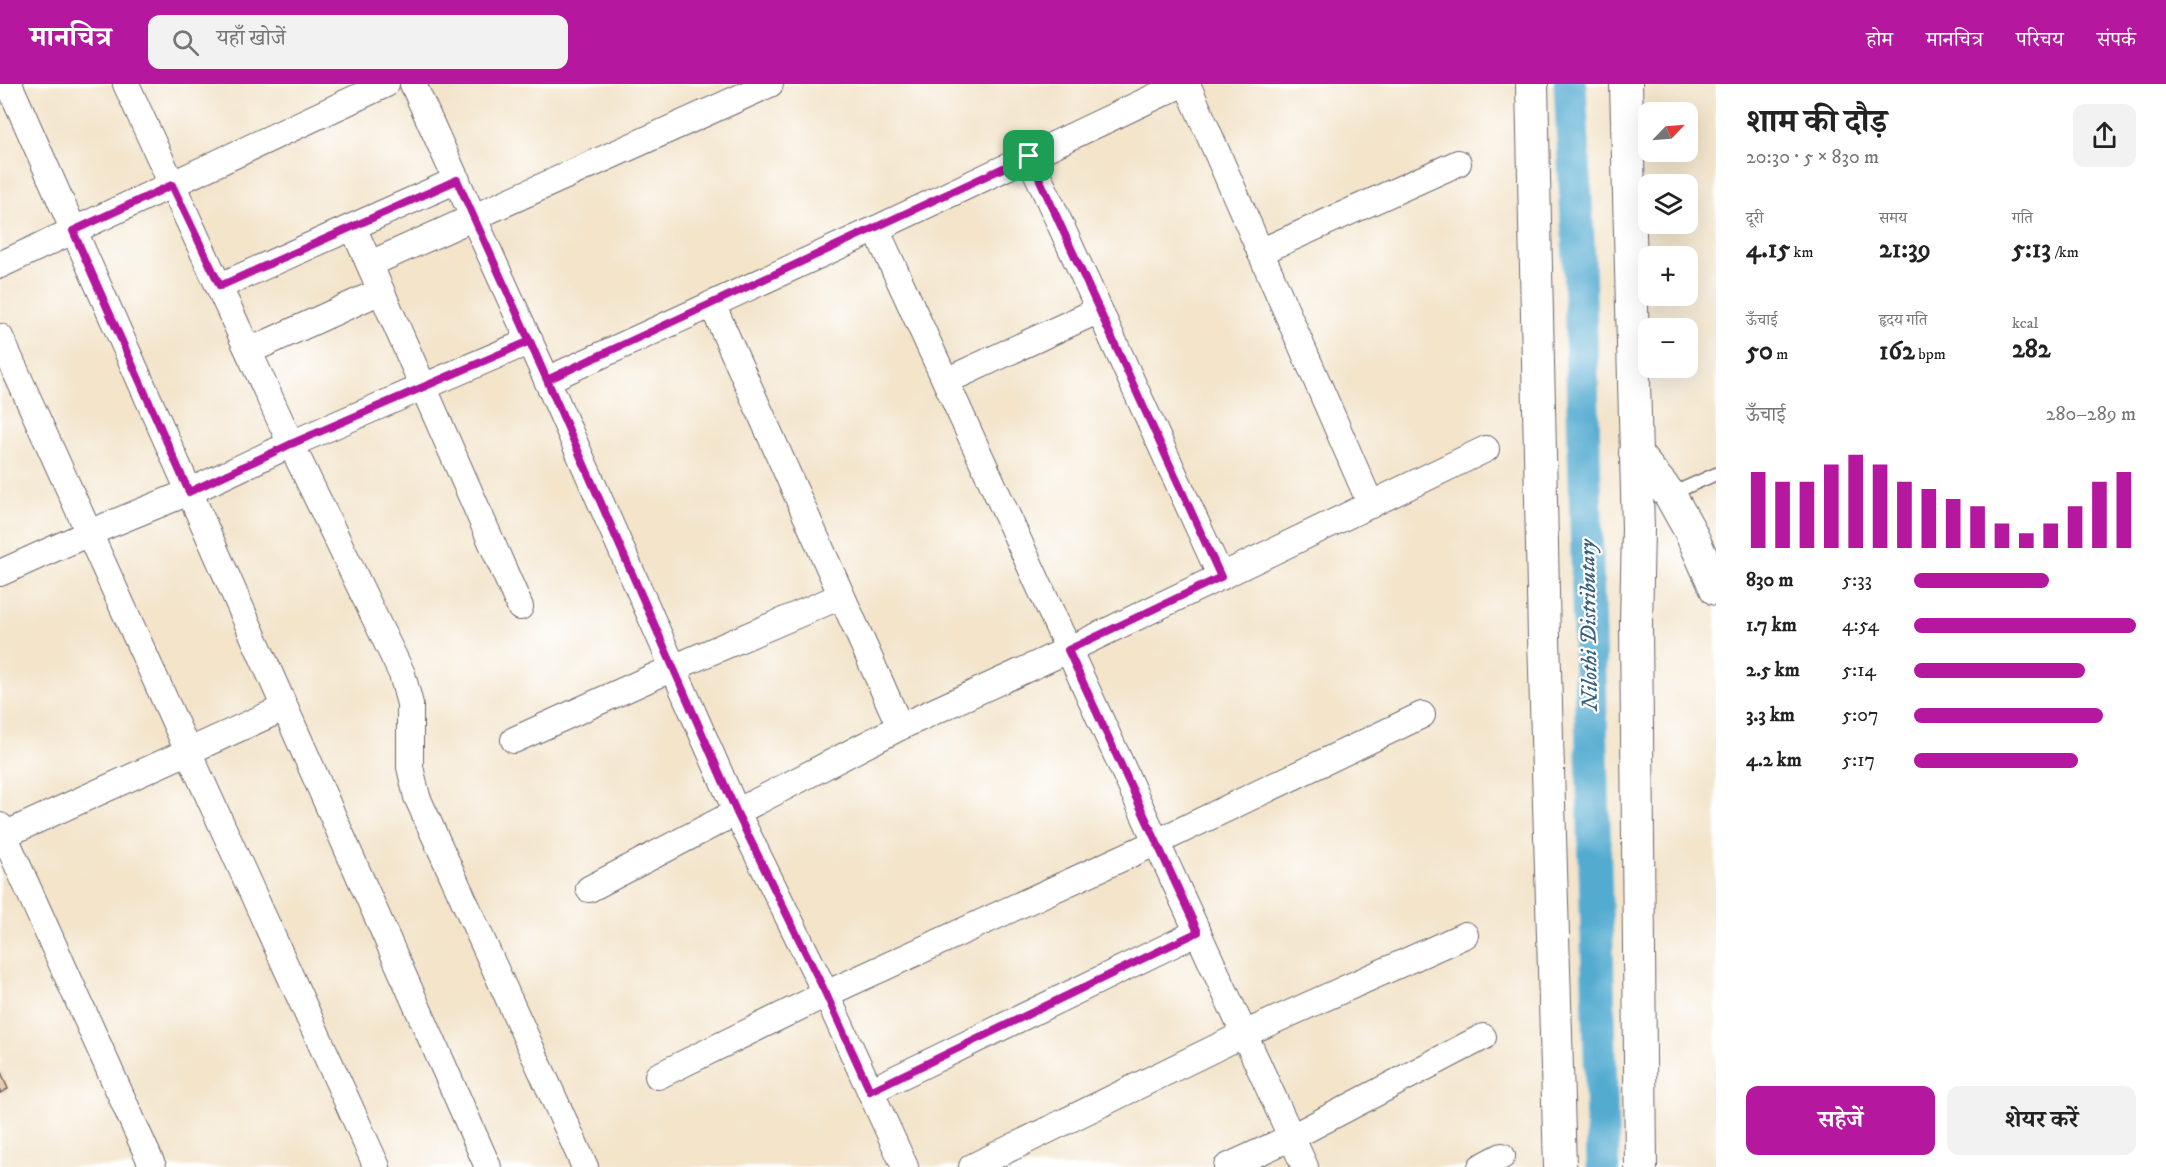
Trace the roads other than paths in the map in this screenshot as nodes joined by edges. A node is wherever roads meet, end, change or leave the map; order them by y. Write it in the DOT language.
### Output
graph roads {
  1 [pos="9,84"];
  2 [pos="126,84"];
  3 [pos="413,84"];
  4 [pos="770,84"];
  5 [pos="1184,84"];
  6 [pos="1532,84"];
  7 [pos="1626,84"];
  8 [pos="375,86"];
  9 [pos="1029,156"];
  10 [pos="1458,163"];
  11 [pos="457,180"];
  12 [pos="172,185"];
  13 [pos="474,217"];
  14 [pos="353,227"];
  15 [pos="876,229"];
  16 [pos="73,231"];
  17 [pos="1260,252"];
  18 [pos="370,264"];
  19 [pos="0,266"];
  20 [pos="220,286"];
  21 [pos="381,291"];
  22 [pos="712,304"];
  23 [pos="1099,310"];
  24 [pos="0,337"];
  25 [pos="530,341"];
  26 [pos="249,351"];
  27 [pos="547,380"];
  28 [pos="946,381"];
  29 [pos="422,388"];
  30 [pos="291,444"];
  31 [pos="1486,449"];
  32 [pos="1635,453"];
  33 [pos="1716,474"];
  34 [pos="189,492"];
  35 [pos="1670,495"];
  36 [pos="1371,505"];
  37 [pos="88,533"];
  38 [pos="0,573"];
  39 [pos="1221,577"];
  40 [pos="1716,589"];
  41 [pos="841,596"];
  42 [pos="520,607"];
  43 [pos="1068,650"];
  44 [pos="673,668"];
  45 [pos="284,708"];
  46 [pos="1422,715"];
  47 [pos="900,728"];
  48 [pos="514,740"];
  49 [pos="188,752"];
  50 [pos="737,813"];
  51 [pos="2,830"];
  52 [pos="1157,842"];
  53 [pos="589,889"];
  54 [pos="1198,932"];
  55 [pos="1465,935"];
  56 [pos="826,994"];
  57 [pos="1244,1034"];
  58 [pos="1483,1037"];
  59 [pos="658,1076"];
  60 [pos="870,1091"];
  61 [pos="1292,1137"];
  62 [pos="153,1167"];
  63 [pos="377,1167"];
  64 [pos="488,1167"];
  65 [pos="585,1167"];
  66 [pos="905,1167"];
  67 [pos="972,1167"];
  68 [pos="1227,1167"];
  69 [pos="1305,1167"];
  70 [pos="1560,1167"];
  71 [pos="1641,1167"];
  1 -- 16 [label="street"];
  2 -- 12 [label="street"];
  3 -- 11 [label="street"];
  4 -- 13 [label="street"];
  5 -- 9 [label="street"];
  5 -- 17 [label="street"];
  6 -- 70 [label="street"];
  7 -- 32 [label="street"];
  8 -- 12 [label="street"];
  9 -- 15 [label="street"];
  9 -- 23 [label="street"];
  10 -- 17 [label="street"];
  11 -- 13 [label="street"];
  11 -- 14 [label="street"];
  12 -- 16 [label="street"];
  12 -- 20 [label="street"];
  13 -- 18 [label="street"];
  13 -- 25 [label="street"];
  14 -- 18 [label="street"];
  14 -- 20 [label="street"];
  15 -- 22 [label="street"];
  15 -- 28 [label="street"];
  16 -- 19 [label="street"];
  16 -- 34 [label="street"];
  17 -- 36 [label="street"];
  18 -- 21 [label="street"];
  20 -- 26 [label="street"];
  21 -- 26 [label="street"];
  21 -- 29 [label="street"];
  22 -- 27 [label="street"];
  22 -- 41 [label="street"];
  23 -- 28 [label="street"];
  23 -- 39 [label="street"];
  24 -- 37 [label="street"];
  25 -- 27 [label="street"];
  25 -- 29 [label="street"];
  26 -- 30 [label="street"];
  27 -- 44 [label="street"];
  28 -- 43 [label="street"];
  29 -- 30 [label="street"];
  29 -- 42 [label="street"];
  30 -- 34 [label="street"];
  30 -- 65 [label="street"];
  31 -- 36 [label="street"];
  32 -- 35 [label="street"];
  32 -- 71 [label="street"];
  33 -- 35 [label="lane"];
  34 -- 37 [label="street"];
  34 -- 45 [label="street"];
  35 -- 40 [label="street"];
  36 -- 39 [label="street"];
  37 -- 38 [label="street"];
  37 -- 49 [label="street"];
  39 -- 43 [label="street"];
  41 -- 44 [label="street"];
  41 -- 47 [label="street"];
  43 -- 47 [label="street"];
  43 -- 52 [label="street"];
  44 -- 48 [label="street"];
  44 -- 50 [label="street"];
  45 -- 49 [label="street"];
  45 -- 64 [label="street"];
  46 -- 52 [label="street"];
  47 -- 50 [label="street"];
  49 -- 51 [label="street"];
  49 -- 63 [label="street"];
  50 -- 53 [label="street"];
  50 -- 56 [label="street"];
  51 -- 62 [label="street"];
  52 -- 54 [label="street"];
  52 -- 56 [label="street"];
  54 -- 57 [label="street"];
  54 -- 60 [label="street"];
  55 -- 57 [label="street"];
  56 -- 59 [label="street"];
  56 -- 60 [label="street"];
  57 -- 61 [label="street"];
  57 -- 67 [label="street"];
  58 -- 61 [label="street"];
  60 -- 66 [label="street"];
  61 -- 68 [label="street"];
  61 -- 69 [label="street"];
}
